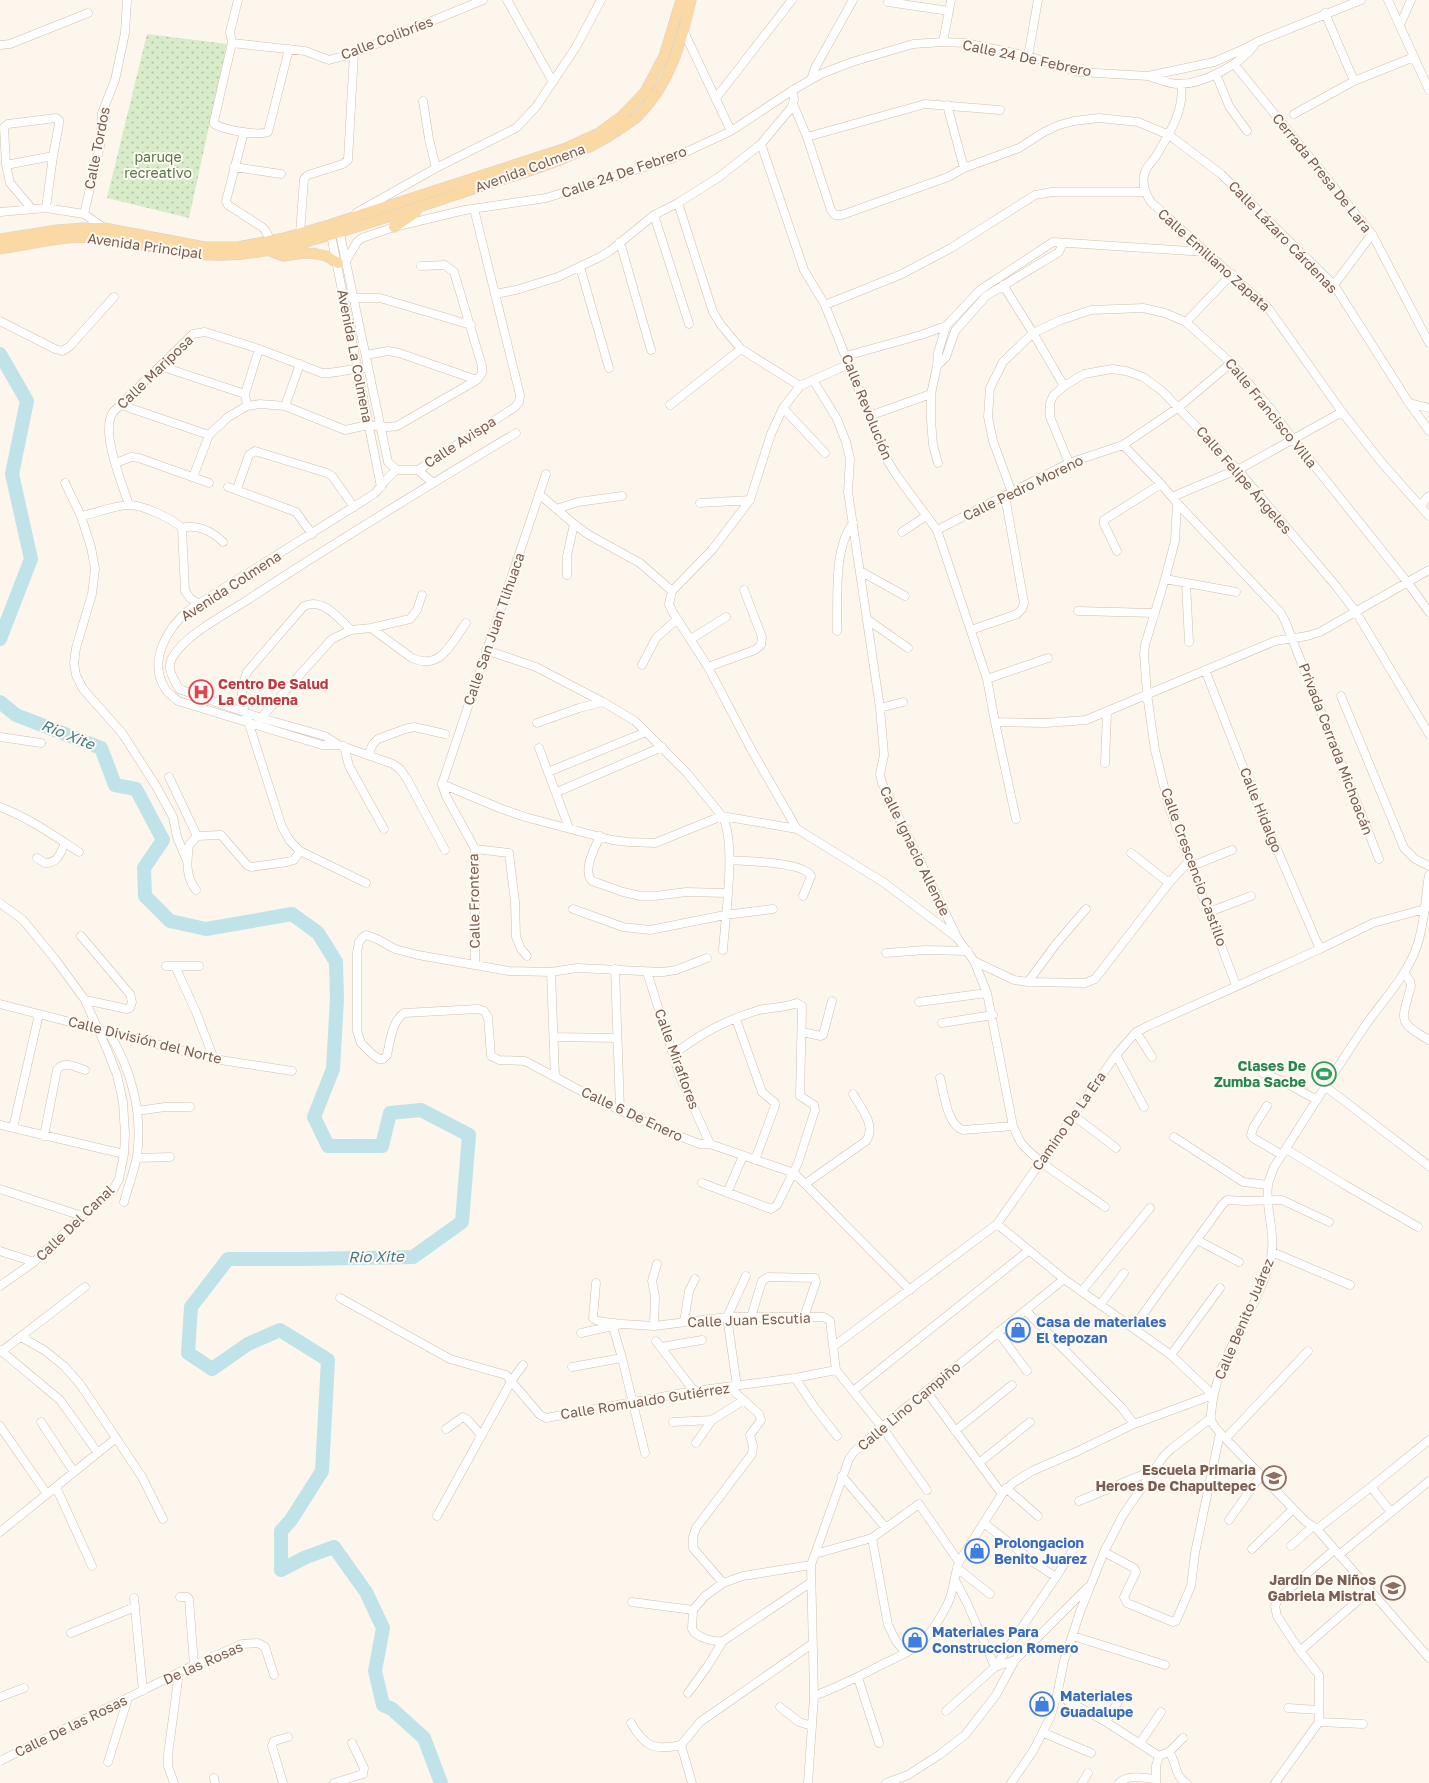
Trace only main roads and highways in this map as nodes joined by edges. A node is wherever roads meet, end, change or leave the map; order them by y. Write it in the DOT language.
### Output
graph roads {
  1 [pos="682,0"];
  2 [pos="691,0"];
  3 [pos="425,206"];
  4 [pos="394,226"];
  5 [pos="339,227"];
  6 [pos="0,239"];
  7 [pos="270,246"];
  8 [pos="0,249"];
  9 [pos="342,262"];
  1 -- 5 [label="main road, Avenida Colmena"];
  2 -- 3 [label="main road, Avenida Colmena"];
  3 -- 4 [label="main road"];
  3 -- 5 [label="main road, Avenida Colmena"];
  5 -- 7 [label="main road, Avenida Principal"];
  5 -- 7 [label="main road, Avenida Principal"];
  6 -- 7 [label="main road, Avenida Principal"];
  7 -- 8 [label="main road, Avenida Principal"];
  7 -- 9 [label="main road"];
}
